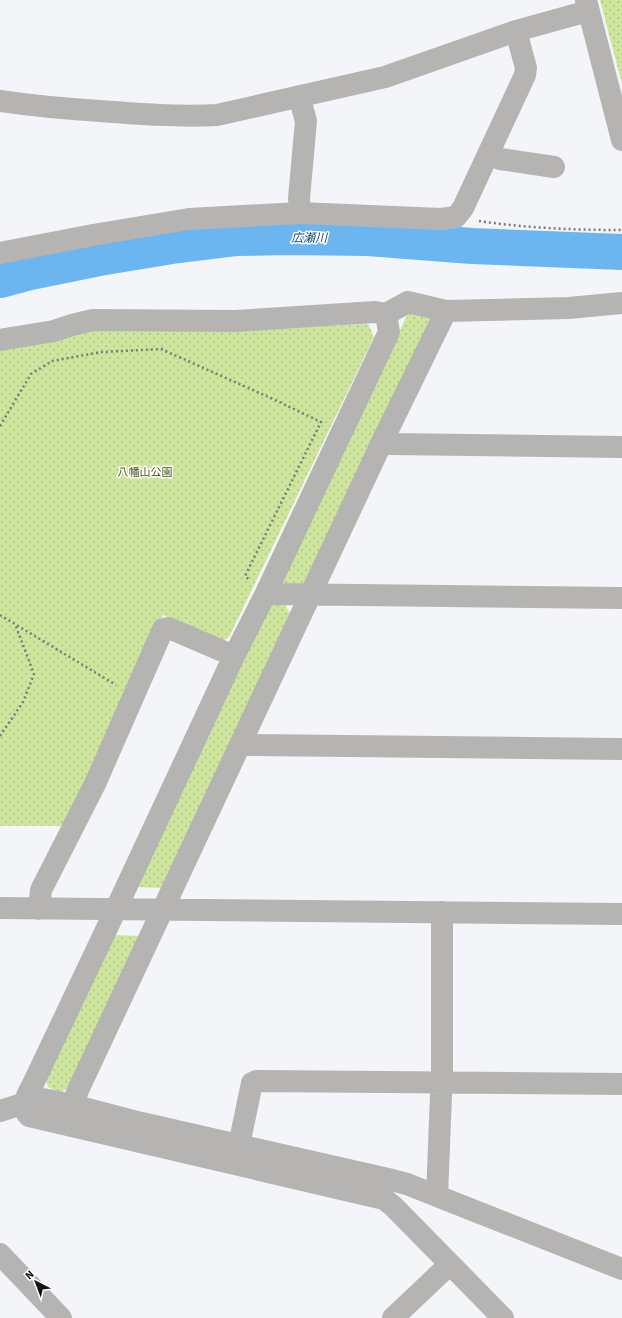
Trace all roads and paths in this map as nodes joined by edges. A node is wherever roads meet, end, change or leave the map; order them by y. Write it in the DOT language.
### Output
graph roads {
  1 [pos="587,5"];
  2 [pos="516,31"];
  3 [pos="299,96"];
  4 [pos="0,101"];
  5 [pos="622,140"];
  6 [pos="489,154"];
  7 [pos="554,167"];
  8 [pos="300,214"];
  9 [pos="456,216"];
  10 [pos="622,230"];
  11 [pos="0,253"];
  12 [pos="622,303"];
  13 [pos="446,311"];
  14 [pos="386,314"];
  15 [pos="0,340"];
  16 [pos="0,425"];
  17 [pos="382,442"];
  18 [pos="622,447"];
  19 [pos="266,593"];
  20 [pos="312,594"];
  21 [pos="622,598"];
  22 [pos="0,615"];
  23 [pos="15,624"];
  24 [pos="234,656"];
  25 [pos="134,696"];
  26 [pos="0,736"];
  27 [pos="242,744"];
  28 [pos="622,749"];
  29 [pos="0,908"];
  30 [pos="39,909"];
  31 [pos="116,909"];
  32 [pos="163,909"];
  33 [pos="442,912"];
  34 [pos="622,914"];
  35 [pos="441,1082"];
  36 [pos="622,1084"];
  37 [pos="24,1102"];
  38 [pos="72,1105"];
  39 [pos="0,1111"];
  40 [pos="239,1145"];
  41 [pos="386,1189"];
  42 [pos="437,1196"];
  43 [pos="0,1254"];
  44 [pos="450,1264"];
  45 [pos="622,1269"];
  46 [pos="61,1318"];
  47 [pos="394,1318"];
  48 [pos="503,1318"];
  1 -- 2 [label="street"];
  1 -- 5 [label="street"];
  2 -- 3 [label="street"];
  2 -- 6 [label="street"];
  3 -- 4 [label="street"];
  3 -- 8 [label="street"];
  6 -- 7 [label="street"];
  6 -- 9 [label="street"];
  8 -- 9 [label="street"];
  8 -- 11 [label="street"];
  9 -- 10 [label="path"];
  12 -- 13 [label="street"];
  13 -- 14 [label="street"];
  13 -- 17 [label="street"];
  14 -- 15 [label="street"];
  14 -- 19 [label="street"];
  16 -- 19 [label="path"];
  17 -- 18 [label="street"];
  17 -- 20 [label="street"];
  19 -- 20 [label="street"];
  19 -- 24 [label="street"];
  20 -- 21 [label="street"];
  20 -- 27 [label="street"];
  22 -- 23 [label="path"];
  23 -- 25 [label="path"];
  23 -- 26 [label="path"];
  24 -- 25 [label="street"];
  24 -- 31 [label="street"];
  25 -- 30 [label="street"];
  27 -- 28 [label="street"];
  27 -- 32 [label="street"];
  29 -- 30 [label="street"];
  30 -- 31 [label="street"];
  31 -- 32 [label="street"];
  31 -- 37 [label="street"];
  32 -- 33 [label="street"];
  32 -- 38 [label="street"];
  33 -- 34 [label="street"];
  33 -- 35 [label="street"];
  35 -- 36 [label="street"];
  35 -- 40 [label="street"];
  35 -- 42 [label="street"];
  37 -- 38 [label="street"];
  37 -- 39 [label="street"];
  37 -- 41 [label="street"];
  38 -- 40 [label="street"];
  40 -- 41 [label="street"];
  41 -- 42 [label="street"];
  41 -- 44 [label="street"];
  42 -- 45 [label="street"];
  43 -- 46 [label="street"];
  44 -- 47 [label="street"];
  44 -- 48 [label="street"];
}
